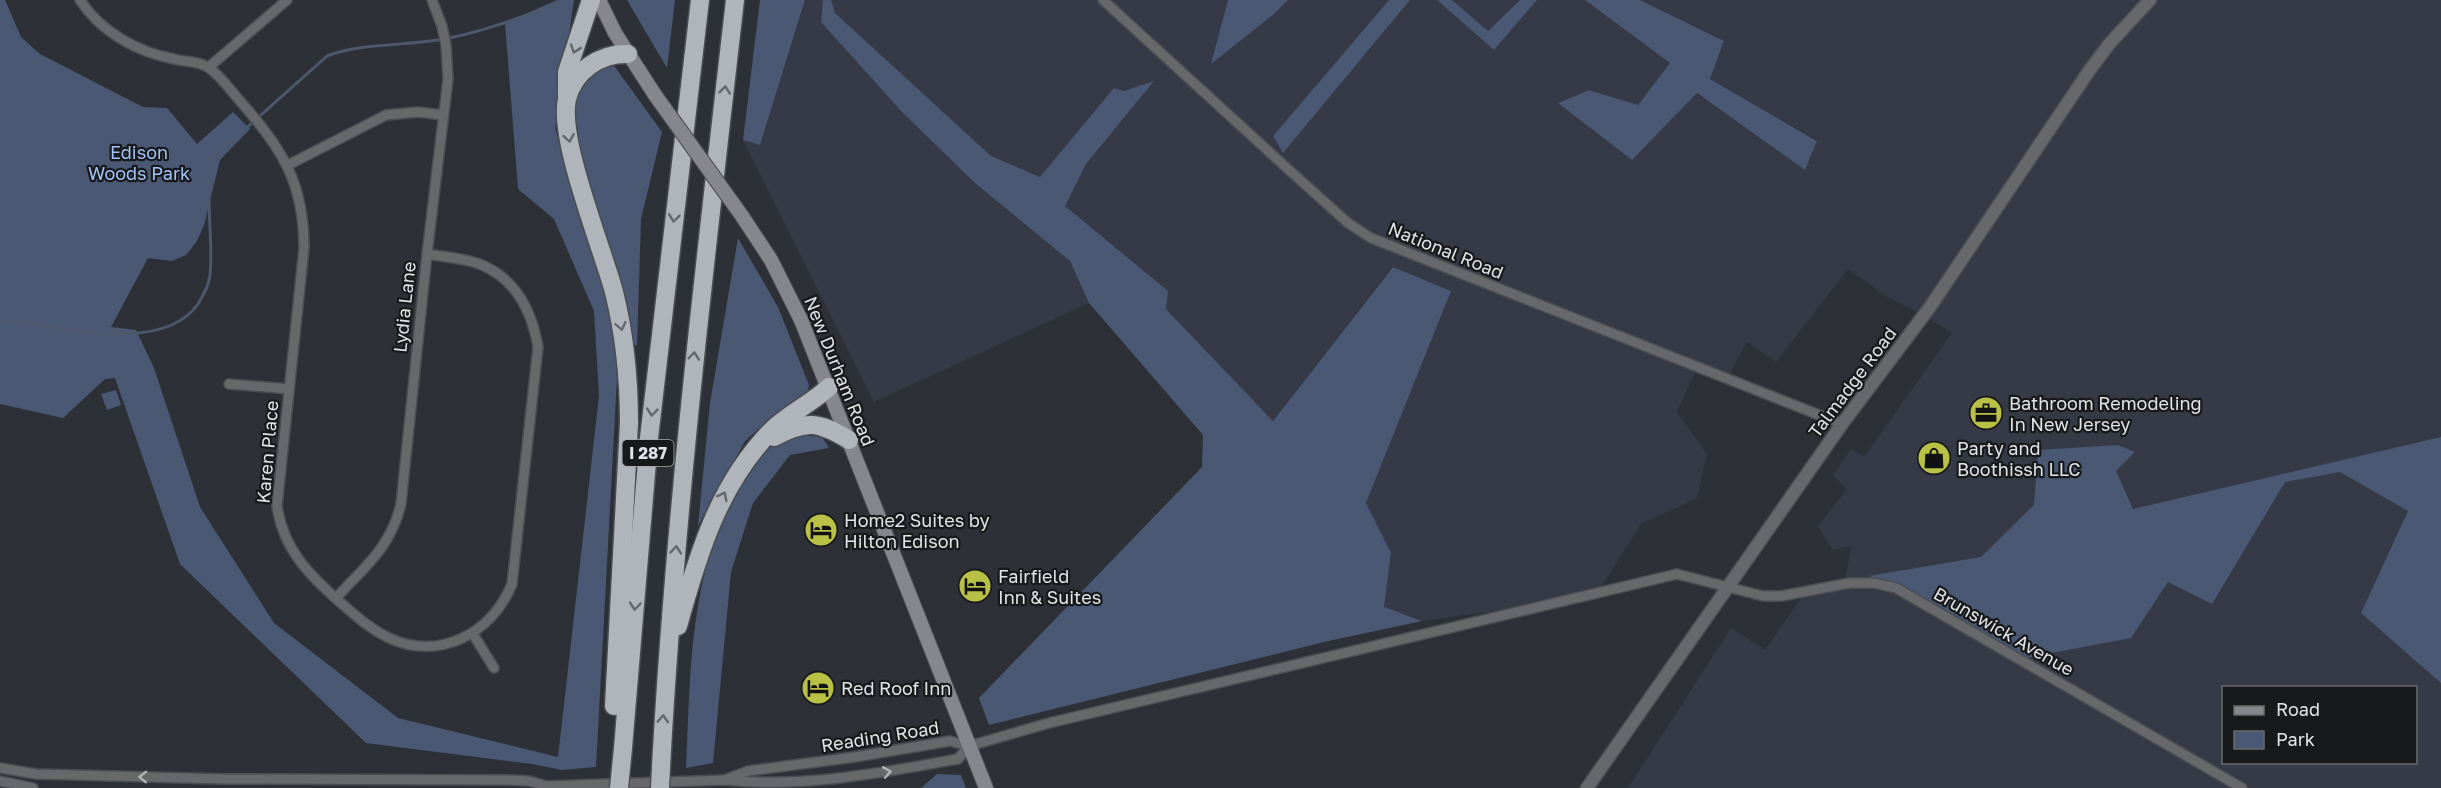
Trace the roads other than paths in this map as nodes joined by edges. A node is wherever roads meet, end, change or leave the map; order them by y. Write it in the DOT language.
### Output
graph roads {
  1 [pos="80,0"];
  2 [pos="287,0"];
  3 [pos="432,0"];
  4 [pos="591,0"];
  5 [pos="599,0"];
  6 [pos="700,0"];
  7 [pos="735,0"];
  8 [pos="1103,0"];
  9 [pos="2150,0"];
  10 [pos="628,54"];
  11 [pos="209,67"];
  12 [pos="567,98"];
  13 [pos="443,115"];
  14 [pos="288,165"];
  15 [pos="426,254"];
  16 [pos="229,384"];
  17 [pos="829,387"];
  18 [pos="289,389"];
  19 [pos="1842,424"];
  20 [pos="849,440"];
  21 [pos="759,444"];
  22 [pos="1729,588"];
  23 [pos="336,598"];
  24 [pos="473,634"];
  25 [pos="494,668"];
  26 [pos="666,671"];
  27 [pos="624,724"];
  28 [pos="969,746"];
  29 [pos="784,766"];
  30 [pos="0,768"];
  31 [pos="725,780"];
  32 [pos="0,781"];
  33 [pos="850,783"];
  34 [pos="785,786"];
  35 [pos="545,787"];
  36 [pos="33,788"];
  37 [pos="620,788"];
  38 [pos="660,788"];
  39 [pos="986,788"];
  40 [pos="1587,788"];
  41 [pos="2242,788"];
  1 -- 11 [label="street"];
  2 -- 11 [label="street"];
  3 -- 13 [label="street, Lydia Lane"];
  4 -- 12 [label="highway, one-way"];
  5 -- 10 [label="main road, New Durham Road"];
  6 -- 27 [label="highway, I 287, one-way"];
  26 -- 7 [label="highway, I 287, one-way"];
  8 -- 19 [label="street, National Road"];
  9 -- 19 [label="street, Talmadge Road"];
  10 -- 12 [label="highway"];
  10 -- 17 [label="main road, New Durham Road, bridge"];
  11 -- 14 [label="street, Karen Place"];
  12 -- 27 [label="highway, one-way"];
  13 -- 14 [label="street"];
  13 -- 15 [label="street, Lydia Lane"];
  14 -- 18 [label="street, Karen Place"];
  15 -- 23 [label="street, Lydia Lane"];
  15 -- 24 [label="street, Karen Place"];
  16 -- 18 [label="street"];
  17 -- 20 [label="main road, New Durham Road"];
  17 -- 21 [label="highway"];
  18 -- 23 [label="street, Karen Place"];
  19 -- 22 [label="street, Talmadge Road"];
  20 -- 21 [label="highway"];
  20 -- 28 [label="main road, New Durham Road"];
  26 -- 21 [label="highway, one-way"];
  22 -- 28 [label="street, Brunswick Avenue"];
  22 -- 40 [label="street, Talmadge Road"];
  22 -- 41 [label="street, Brunswick Avenue"];
  23 -- 24 [label="street, Karen Place"];
  24 -- 25 [label="street"];
  38 -- 26 [label="highway, I 287, one-way, bridge"];
  27 -- 37 [label="highway, I 287, bridge"];
  28 -- 29 [label="street, Reading Road"];
  33 -- 28 [label="street, Reading Road, one-way"];
  28 -- 39 [label="main road, New Durham Road"];
  29 -- 31 [label="street, Reading Road"];
  29 -- 34 [label="street"];
  35 -- 30 [label="street, one-way"];
  31 -- 34 [label="street, Reading Road"];
  31 -- 35 [label="street"];
  32 -- 36 [label="street"];
  33 -- 34 [label="street, Reading Road"];
}
